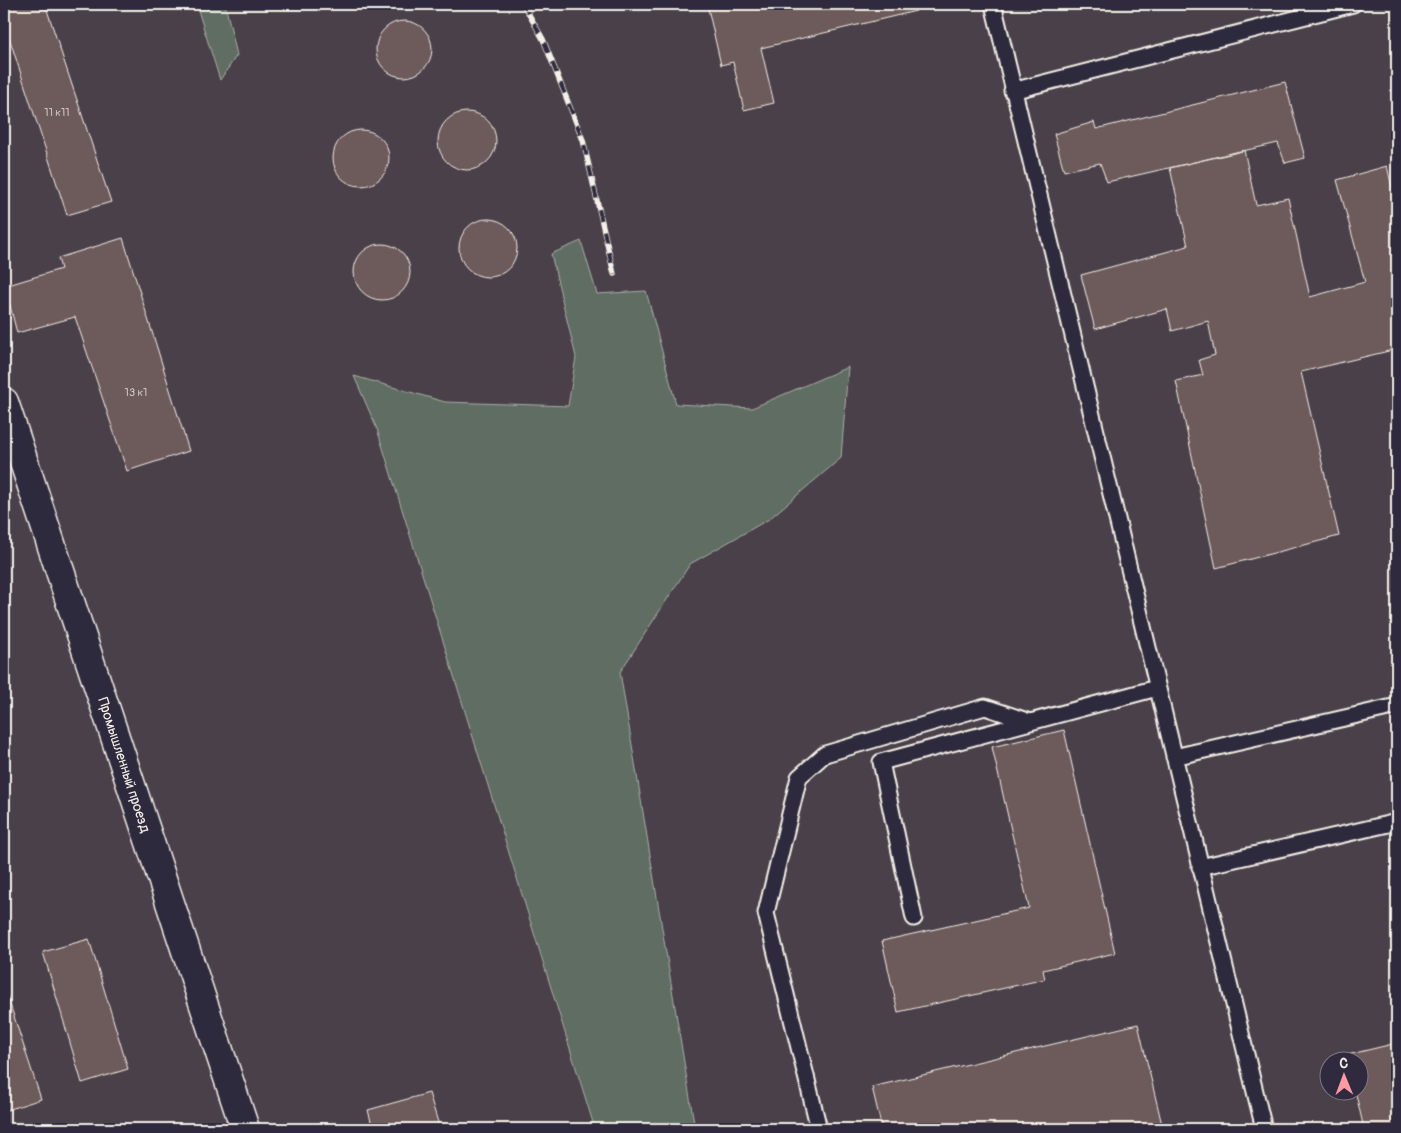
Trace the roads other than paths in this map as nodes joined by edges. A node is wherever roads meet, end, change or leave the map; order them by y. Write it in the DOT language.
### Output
graph roads {
  1 [pos="992,4"];
  2 [pos="1353,4"];
  3 [pos="1012,91"];
  4 [pos="4,402"];
  5 [pos="1157,688"];
  6 [pos="1397,706"];
  7 [pos="1030,722"];
  8 [pos="1174,757"];
  9 [pos="1397,822"];
  10 [pos="1200,867"];
  11 [pos="914,918"];
  12 [pos="245,1129"];
  13 [pos="820,1129"];
  14 [pos="1264,1129"];
  1 -- 3 [label="lane"];
  2 -- 3 [label="lane"];
  3 -- 5 [label="lane"];
  4 -- 12 [label="street, Промышленный проезд"];
  5 -- 7 [label="lane"];
  5 -- 8 [label="lane"];
  6 -- 8 [label="lane"];
  7 -- 11 [label="lane"];
  7 -- 13 [label="lane"];
  8 -- 10 [label="lane"];
  9 -- 10 [label="lane"];
  10 -- 14 [label="lane"];
}
